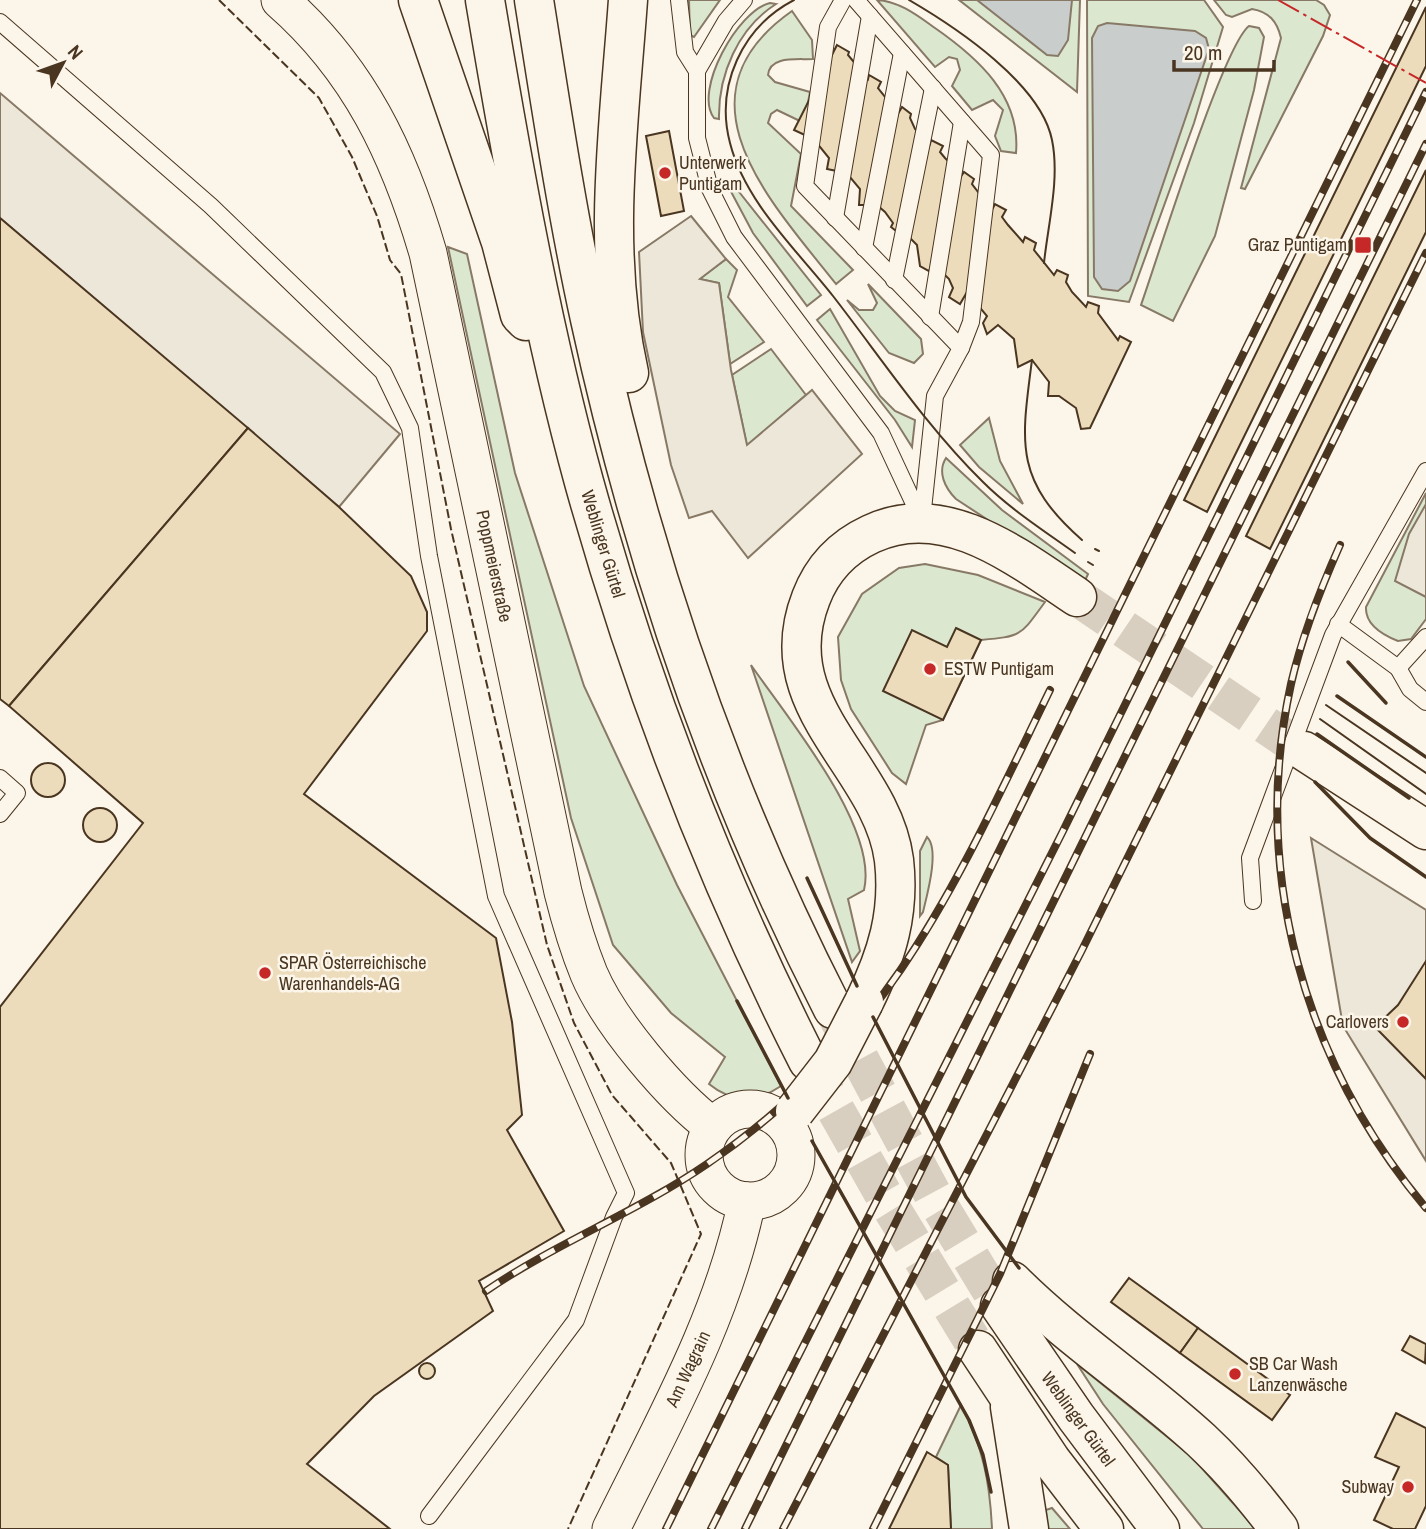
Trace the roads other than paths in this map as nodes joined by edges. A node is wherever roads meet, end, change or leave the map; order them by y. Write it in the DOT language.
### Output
graph roads {
  1 [pos="280,0"];
  2 [pos="418,0"];
  3 [pos="485,0"];
  4 [pos="534,0"];
  5 [pos="628,0"];
  6 [pos="679,0"];
  7 [pos="744,0"];
  8 [pos="843,0"];
  9 [pos="856,0"];
  10 [pos="870,16"];
  11 [pos="0,22"];
  12 [pos="902,53"];
  13 [pos="697,71"];
  14 [pos="933,88"];
  15 [pos="962,122"];
  16 [pos="835,218"];
  17 [pos="864,248"];
  18 [pos="894,281"];
  19 [pos="930,317"];
  20 [pos="961,348"];
  21 [pos="552,352"];
  22 [pos="1426,471"];
  23 [pos="641,517"];
  24 [pos="922,521"];
  25 [pos="1077,597"];
  26 [pos="1338,624"];
  27 [pos="1426,637"];
  28 [pos="1398,668"];
  29 [pos="1426,702"];
  30 [pos="1304,751"];
  31 [pos="0,778"];
  32 [pos="1361,791"];
  33 [pos="0,814"];
  34 [pos="1426,830"];
  35 [pos="1426,850"];
  36 [pos="1253,901"];
  37 [pos="849,1006"];
  38 [pos="808,1061"];
  39 [pos="789,1117"];
  40 [pos="713,1127"];
  41 [pos="747,1201"];
  42 [pos="978,1350"];
  43 [pos="1008,1398"];
  44 [pos="429,1516"];
  45 [pos="611,1529"];
  46 [pos="1029,1529"];
  47 [pos="1104,1529"];
  48 [pos="1160,1529"];
  49 [pos="1279,1529"];
  1 -- 40 [label="street, Poppmeierstraße"];
  2 -- 21 [label="main road"];
  3 -- 21 [label="main road, Weblinger Gürtel"];
  4 -- 23 [label="main road"];
  5 -- 23 [label="main road"];
  6 -- 13 [label="lane"];
  7 -- 13 [label="lane"];
  8 -- 16 [label="lane"];
  9 -- 10 [label="lane"];
  10 -- 12 [label="lane"];
  10 -- 16 [label="lane"];
  11 -- 44 [label="lane"];
  12 -- 14 [label="lane"];
  12 -- 17 [label="lane"];
  13 -- 24 [label="lane"];
  14 -- 15 [label="lane"];
  14 -- 18 [label="lane"];
  15 -- 19 [label="lane"];
  15 -- 20 [label="lane"];
  16 -- 17 [label="lane"];
  17 -- 18 [label="lane"];
  18 -- 19 [label="lane"];
  19 -- 20 [label="lane"];
  20 -- 24 [label="lane"];
  21 -- 38 [label="main road, Weblinger Gürtel"];
  22 -- 26 [label="lane"];
  23 -- 37 [label="main road"];
  24 -- 25 [label="main road"];
  24 -- 37 [label="main road"];
  26 -- 28 [label="lane"];
  26 -- 36 [label="lane"];
  27 -- 28 [label="lane"];
  28 -- 29 [label="lane"];
  30 -- 32 [label="main road"];
  31 -- 33 [label="lane"];
  32 -- 34 [label="main road"];
  32 -- 35 [label="main road"];
  37 -- 39 [label="main road, bridge"];
  39 -- 40 [label="street"];
  39 -- 41 [label="street"];
  40 -- 41 [label="street"];
  41 -- 45 [label="street, Am Wagrain"];
  42 -- 43 [label="main road"];
  43 -- 46 [label="main road"];
  43 -- 47 [label="main road"];
  48 -- 49 [label="main road, Weblinger Gürtel"];
}
